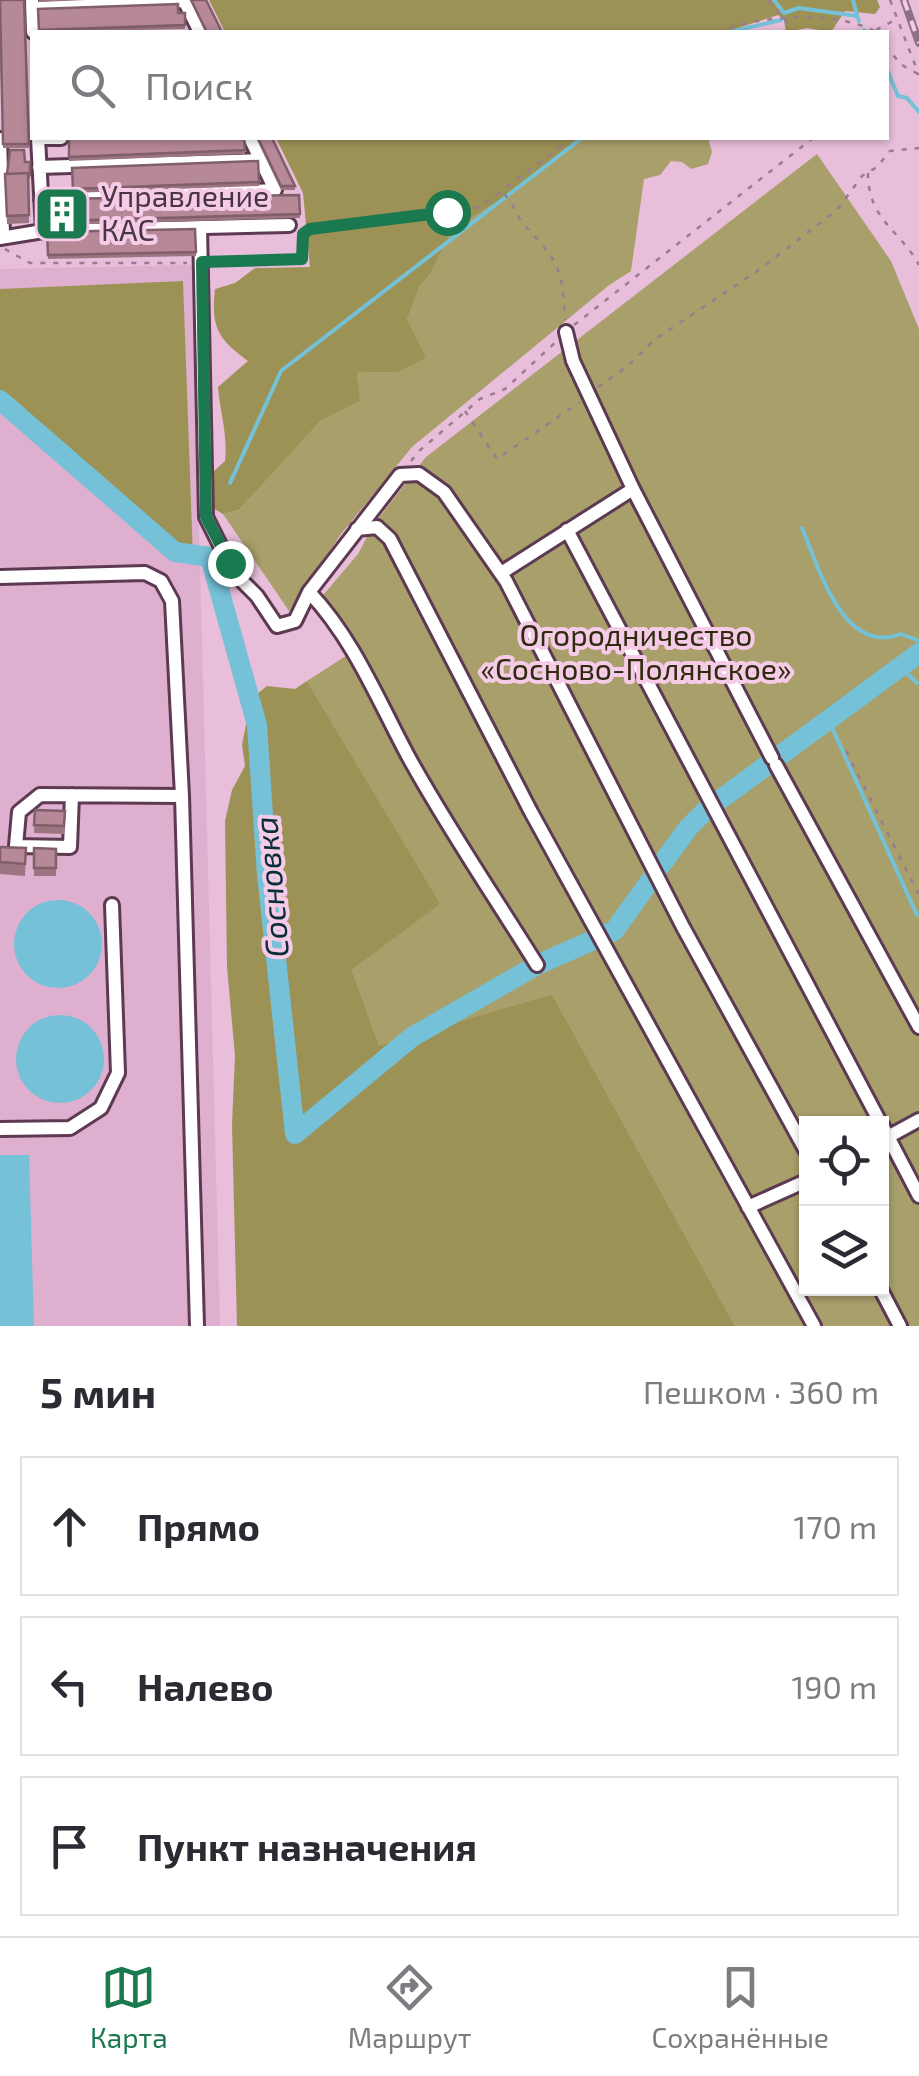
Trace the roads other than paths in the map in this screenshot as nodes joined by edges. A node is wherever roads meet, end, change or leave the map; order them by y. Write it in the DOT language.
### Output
graph roads {
  1 [pos="185,1"];
  2 [pos="32,4"];
  3 [pos="33,30"];
  4 [pos="199,30"];
  5 [pos="0,139"];
  6 [pos="38,140"];
  7 [pos="251,140"];
  8 [pos="261,160"];
  9 [pos="0,166"];
  10 [pos="39,167"];
  11 [pos="41,200"];
  12 [pos="1,202"];
  13 [pos="289,225"];
  14 [pos="200,227"];
  15 [pos="43,231"];
  16 [pos="1,240"];
  17 [pos="566,332"];
  18 [pos="633,489"];
  19 [pos="358,529"];
  20 [pos="567,530"];
  21 [pos="501,573"];
  22 [pos="0,576"];
  23 [pos="309,592"];
  24 [pos="72,795"];
  25 [pos="182,796"];
  26 [pos="112,904"];
  27 [pos="537,965"];
  28 [pos="919,1027"];
  29 [pos="875,1116"];
  30 [pos="919,1120"];
  31 [pos="0,1129"];
  32 [pos="889,1129"];
  33 [pos="799,1138"];
  34 [pos="889,1142"];
  35 [pos="799,1184"];
  36 [pos="919,1196"];
  37 [pos="748,1207"];
  38 [pos="884,1296"];
  39 [pos="196,1326"];
  40 [pos="814,1326"];
  41 [pos="900,1326"];
  1 -- 2 [label="lane"];
  1 -- 4 [label="lane"];
  2 -- 3 [label="lane"];
  5 -- 9 [label="lane"];
  6 -- 10 [label="lane"];
  7 -- 8 [label="lane"];
  8 -- 10 [label="lane"];
  8 -- 11 [label="lane"];
  9 -- 12 [label="lane"];
  10 -- 11 [label="lane"];
  11 -- 15 [label="lane"];
  12 -- 16 [label="lane"];
  13 -- 14 [label="lane"];
  14 -- 15 [label="lane"];
  14 -- 23 [label="lane"];
  15 -- 16 [label="lane"];
  17 -- 18 [label="lane"];
  18 -- 20 [label="lane"];
  18 -- 28 [label="lane"];
  19 -- 21 [label="lane"];
  19 -- 23 [label="lane"];
  19 -- 37 [label="lane"];
  20 -- 21 [label="lane"];
  20 -- 29 [label="lane"];
  21 -- 33 [label="lane"];
  22 -- 25 [label="lane"];
  23 -- 27 [label="lane"];
  24 -- 24 [label="lane"];
  24 -- 25 [label="lane"];
  25 -- 39 [label="lane"];
  26 -- 31 [label="lane"];
  30 -- 32 [label="lane"];
  34 -- 36 [label="lane"];
  35 -- 37 [label="lane"];
  37 -- 40 [label="lane"];
  38 -- 41 [label="lane"];
}
